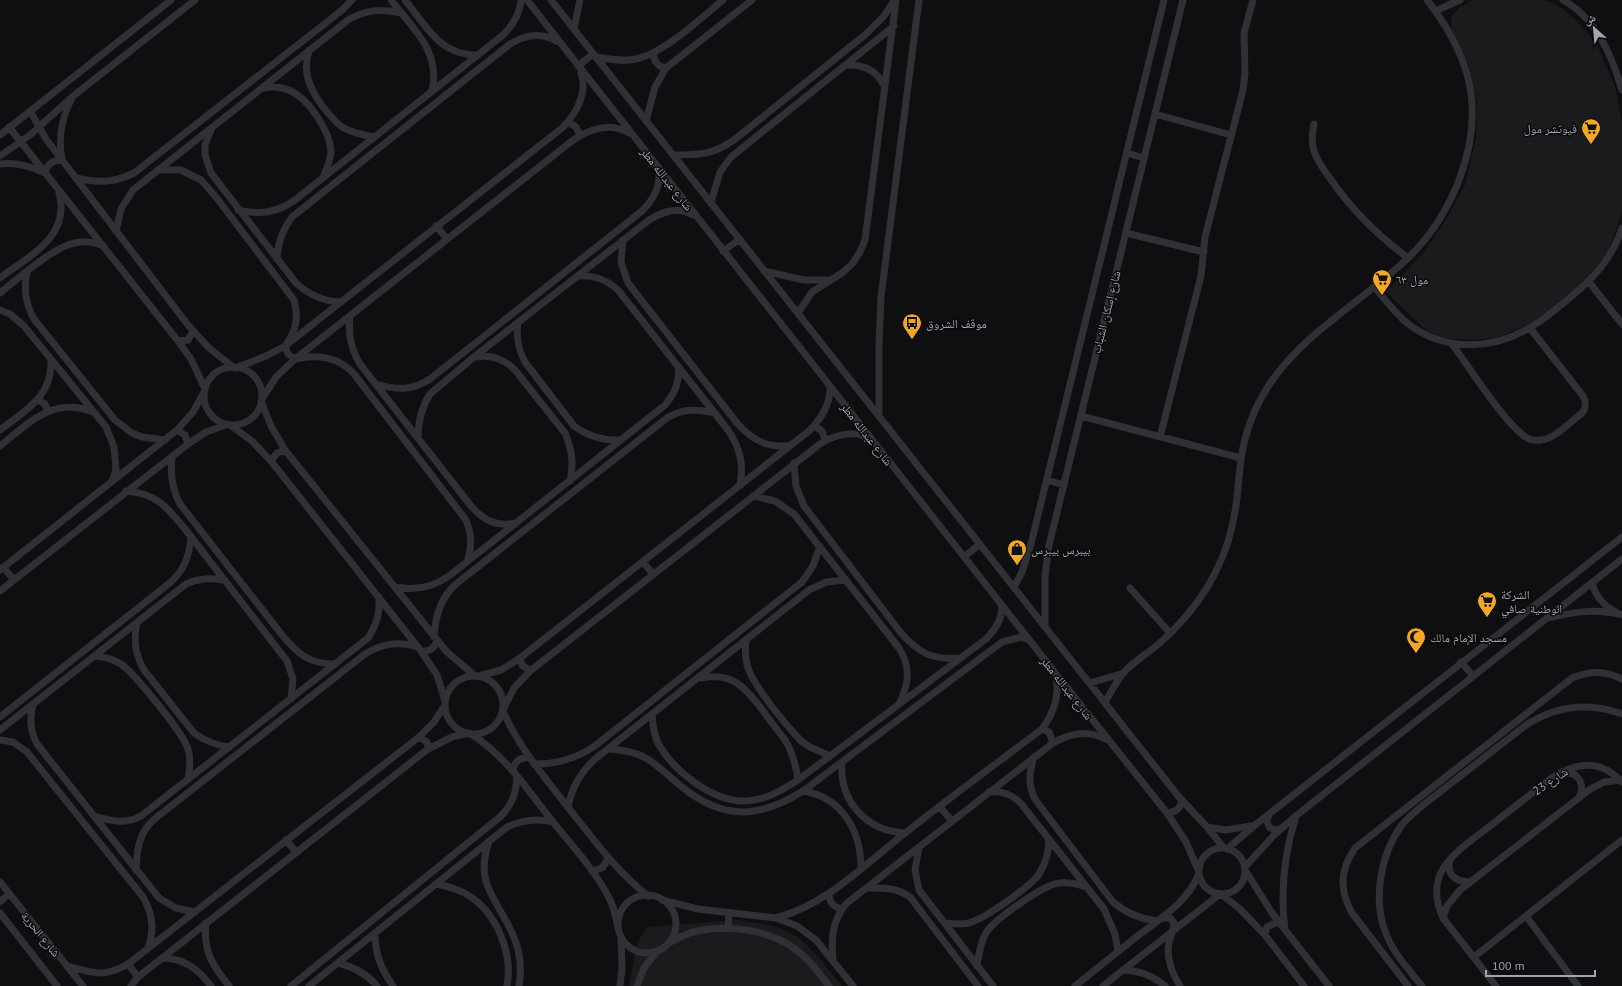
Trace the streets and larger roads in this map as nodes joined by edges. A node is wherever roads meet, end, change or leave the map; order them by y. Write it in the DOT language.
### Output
graph roads {
  1 [pos="171,0"];
  2 [pos="195,0"];
  3 [pos="352,0"];
  4 [pos="391,0"];
  5 [pos="405,0"];
  6 [pos="521,0"];
  7 [pos="526,0"];
  8 [pos="551,0"];
  9 [pos="580,0"];
  10 [pos="723,0"];
  11 [pos="752,0"];
  12 [pos="896,0"];
  13 [pos="919,0"];
  14 [pos="1164,0"];
  15 [pos="1183,0"];
  16 [pos="1253,0"];
  17 [pos="1427,0"];
  18 [pos="1460,0"];
  19 [pos="1563,0"];
  20 [pos="341,11"];
  21 [pos="1436,11"];
  22 [pos="401,13"];
  23 [pos="348,20"];
  24 [pos="894,26"];
  25 [pos="574,29"];
  26 [pos="432,34"];
  27 [pos="503,35"];
  28 [pos="424,41"];
  29 [pos="560,43"];
  30 [pos="856,43"];
  31 [pos="510,44"];
  32 [pos="309,50"];
  33 [pos="654,52"];
  34 [pos="863,52"];
  35 [pos="478,55"];
  36 [pos="595,55"];
  37 [pos="846,65"];
  38 [pos="579,67"];
  39 [pos="666,68"];
  40 [pos="261,88"];
  41 [pos="311,90"];
  42 [pos="885,90"];
  43 [pos="1622,90"];
  44 [pos="432,91"];
  45 [pos="72,97"];
  46 [pos="301,98"];
  47 [pos="30,111"];
  48 [pos="1155,114"];
  49 [pos="335,120"];
  50 [pos="646,121"];
  51 [pos="568,122"];
  52 [pos="1314,124"];
  53 [pos="9,127"];
  54 [pos="39,127"];
  55 [pos="212,127"];
  56 [pos="325,129"];
  57 [pos="631,134"];
  58 [pos="0,135"];
  59 [pos="1231,135"];
  60 [pos="580,136"];
  61 [pos="374,137"];
  62 [pos="21,142"];
  63 [pos="725,146"];
  64 [pos="1127,153"];
  65 [pos="674,155"];
  66 [pos="0,156"];
  67 [pos="731,157"];
  68 [pos="1144,158"];
  69 [pos="62,160"];
  70 [pos="0,164"];
  71 [pos="657,167"];
  72 [pos="158,170"];
  73 [pos="45,173"];
  74 [pos="134,173"];
  75 [pos="323,177"];
  76 [pos="76,178"];
  77 [pos="141,183"];
  78 [pos="59,191"];
  79 [pos="224,191"];
  80 [pos="216,197"];
  81 [pos="711,202"];
  82 [pos="285,207"];
  83 [pos="238,210"];
  84 [pos="642,211"];
  85 [pos="696,216"];
  86 [pos="292,217"];
  87 [pos="649,220"];
  88 [pos="436,226"];
  89 [pos="1622,228"];
  90 [pos="116,231"];
  91 [pos="1126,233"];
  92 [pos="51,238"];
  93 [pos="447,239"];
  94 [pos="740,239"];
  95 [pos="623,240"];
  96 [pos="102,245"];
  97 [pos="58,249"];
  98 [pos="723,251"];
  99 [pos="1204,252"];
  100 [pos="1408,258"];
  101 [pos="277,259"];
  102 [pos="764,270"];
  103 [pos="28,272"];
  104 [pos="578,276"];
  105 [pos="0,278"];
  106 [pos="830,280"];
  107 [pos="1589,282"];
  108 [pos="296,283"];
  109 [pos="628,283"];
  110 [pos="1374,287"];
  111 [pos="287,290"];
  112 [pos="618,290"];
  113 [pos="0,293"];
  114 [pos="340,302"];
  115 [pos="0,310"];
  116 [pos="514,312"];
  117 [pos="798,313"];
  118 [pos="350,316"];
  119 [pos="34,319"];
  120 [pos="520,322"];
  121 [pos="1622,324"];
  122 [pos="24,326"];
  123 [pos="1530,328"];
  124 [pos="193,331"];
  125 [pos="178,341"];
  126 [pos="1452,344"];
  127 [pos="285,346"];
  128 [pos="474,357"];
  129 [pos="295,359"];
  130 [pos="51,361"];
  131 [pos="525,362"];
  132 [pos="360,364"];
  133 [pos="678,366"];
  134 [pos="234,368"];
  135 [pos="351,370"];
  136 [pos="515,370"];
  137 [pos="376,384"];
  138 [pos="423,384"];
  139 [pos="830,386"];
  140 [pos="204,390"];
  141 [pos="430,394"];
  142 [pos="38,400"];
  143 [pos="261,400"];
  144 [pos="665,405"];
  145 [pos="48,411"];
  146 [pos="95,413"];
  147 [pos="715,413"];
  148 [pos="672,415"];
  149 [pos="879,416"];
  150 [pos="1081,416"];
  151 [pos="115,420"];
  152 [pos="228,425"];
  153 [pos="574,426"];
  154 [pos="814,426"];
  155 [pos="106,427"];
  156 [pos="0,430"];
  157 [pos="177,430"];
  158 [pos="745,432"];
  159 [pos="565,433"];
  160 [pos="1160,437"];
  161 [pos="418,438"];
  162 [pos="165,440"];
  163 [pos="621,440"];
  164 [pos="735,440"];
  165 [pos="825,440"];
  166 [pos="872,440"];
  167 [pos="188,444"];
  168 [pos="793,444"];
  169 [pos="0,446"];
  170 [pos="285,450"];
  171 [pos="172,457"];
  172 [pos="1241,458"];
  173 [pos="271,461"];
  174 [pos="794,463"];
  175 [pos="114,480"];
  176 [pos="1047,480"];
  177 [pos="570,481"];
  178 [pos="740,485"];
  179 [pos="1064,485"];
  180 [pos="126,492"];
  181 [pos="555,493"];
  182 [pos="753,496"];
  183 [pos="562,501"];
  184 [pos="477,513"];
  185 [pos="811,516"];
  186 [pos="466,520"];
  187 [pos="194,521"];
  188 [pos="516,523"];
  189 [pos="803,523"];
  190 [pos="185,529"];
  191 [pos="191,537"];
  192 [pos="1622,537"];
  193 [pos="980,544"];
  194 [pos="820,546"];
  195 [pos="964,557"];
  196 [pos="1622,559"];
  197 [pos="467,562"];
  198 [pos="643,562"];
  199 [pos="2,568"];
  200 [pos="653,574"];
  201 [pos="14,580"];
  202 [pos="224,580"];
  203 [pos="444,580"];
  204 [pos="846,580"];
  205 [pos="171,582"];
  206 [pos="802,582"];
  207 [pos="1592,582"];
  208 [pos="395,587"];
  209 [pos="1014,587"];
  210 [pos="452,588"];
  211 [pos="1130,588"];
  212 [pos="178,590"];
  213 [pos="809,590"];
  214 [pos="0,591"];
  215 [pos="379,597"];
  216 [pos="1001,604"];
  217 [pos="1620,615"];
  218 [pos="1546,618"];
  219 [pos="137,623"];
  220 [pos="1045,626"];
  221 [pos="901,633"];
  222 [pos="1170,633"];
  223 [pos="282,635"];
  224 [pos="436,638"];
  225 [pos="986,639"];
  226 [pos="892,640"];
  227 [pos="1029,640"];
  228 [pos="746,641"];
  229 [pos="274,642"];
  230 [pos="359,646"];
  231 [pos="993,648"];
  232 [pos="420,649"];
  233 [pos="365,654"];
  234 [pos="95,656"];
  235 [pos="520,658"];
  236 [pos="961,658"];
  237 [pos="1461,662"];
  238 [pos="335,664"];
  239 [pos="144,670"];
  240 [pos="530,671"];
  241 [pos="1124,673"];
  242 [pos="1056,674"];
  243 [pos="477,675"];
  244 [pos="1473,676"];
  245 [pos="135,677"];
  246 [pos="699,678"];
  247 [pos="1622,679"];
  248 [pos="1090,683"];
  249 [pos="756,684"];
  250 [pos="747,690"];
  251 [pos="291,699"];
  252 [pos="1105,702"];
  253 [pos="445,703"];
  254 [pos="899,704"];
  255 [pos="33,705"];
  256 [pos="503,709"];
  257 [pos="1622,714"];
  258 [pos="652,715"];
  259 [pos="0,717"];
  260 [pos="186,723"];
  261 [pos="1042,729"];
  262 [pos="0,730"];
  263 [pos="178,730"];
  264 [pos="470,734"];
  265 [pos="794,734"];
  266 [pos="419,737"];
  267 [pos="0,740"];
  268 [pos="785,740"];
  269 [pos="851,740"];
  270 [pos="1108,740"];
  271 [pos="1053,743"];
  272 [pos="37,744"];
  273 [pos="229,747"];
  274 [pos="428,749"];
  275 [pos="609,749"];
  276 [pos="589,750"];
  277 [pos="858,750"];
  278 [pos="27,752"];
  279 [pos="830,756"];
  280 [pos="1034,757"];
  281 [pos="529,758"];
  282 [pos="595,759"];
  283 [pos="671,760"];
  284 [pos="842,762"];
  285 [pos="1464,762"];
  286 [pos="534,764"];
  287 [pos="662,768"];
  288 [pos="1470,769"];
  289 [pos="515,773"];
  290 [pos="1553,777"];
  291 [pos="188,779"];
  292 [pos="798,780"];
  293 [pos="1621,781"];
  294 [pos="803,791"];
  295 [pos="989,792"];
  296 [pos="769,796"];
  297 [pos="1034,798"];
  298 [pos="1578,798"];
  299 [pos="1182,800"];
  300 [pos="774,806"];
  301 [pos="1023,806"];
  302 [pos="568,807"];
  303 [pos="940,807"];
  304 [pos="856,809"];
  305 [pos="1167,813"];
  306 [pos="1269,814"];
  307 [pos="1297,815"];
  308 [pos="94,816"];
  309 [pos="142,816"];
  310 [pos="500,817"];
  311 [pos="846,817"];
  312 [pos="952,821"];
  313 [pos="553,822"];
  314 [pos="1255,824"];
  315 [pos="148,825"];
  316 [pos="507,827"];
  317 [pos="1207,827"];
  318 [pos="1280,829"];
  319 [pos="905,833"];
  320 [pos="1049,839"];
  321 [pos="286,840"];
  322 [pos="490,840"];
  323 [pos="1622,840"];
  324 [pos="919,847"];
  325 [pos="1225,848"];
  326 [pos="296,852"];
  327 [pos="608,859"];
  328 [pos="1450,859"];
  329 [pos="861,868"];
  330 [pos="1245,869"];
  331 [pos="136,870"];
  332 [pos="592,871"];
  333 [pos="1199,872"];
  334 [pos="1033,881"];
  335 [pos="0,882"];
  336 [pos="1470,882"];
  337 [pos="436,884"];
  338 [pos="1087,887"];
  339 [pos="866,888"];
  340 [pos="153,890"];
  341 [pos="919,890"];
  342 [pos="1040,890"];
  343 [pos="829,893"];
  344 [pos="9,894"];
  345 [pos="1221,894"];
  346 [pos="490,895"];
  347 [pos="648,896"];
  348 [pos="143,897"];
  349 [pos="910,897"];
  350 [pos="662,900"];
  351 [pos="0,902"];
  352 [pos="1113,902"];
  353 [pos="479,903"];
  354 [pos="386,909"];
  355 [pos="842,909"];
  356 [pos="1104,909"];
  357 [pos="195,912"];
  358 [pos="0,913"];
  359 [pos="728,913"];
  360 [pos="985,916"];
  361 [pos="1526,916"];
  362 [pos="393,918"];
  363 [pos="776,918"];
  364 [pos="1444,918"];
  365 [pos="1159,920"];
  366 [pos="206,923"];
  367 [pos="945,923"];
  368 [pos="1279,923"];
  369 [pos="992,926"];
  370 [pos="618,928"];
  371 [pos="728,929"];
  372 [pos="1285,930"];
  373 [pos="1172,932"];
  374 [pos="375,933"];
  375 [pos="1265,935"];
  376 [pos="620,937"];
  377 [pos="669,943"];
  378 [pos="147,949"];
  379 [pos="657,951"];
  380 [pos="1118,952"];
  381 [pos="162,958"];
  382 [pos="1474,958"];
  383 [pos="833,960"];
  384 [pos="338,963"];
  385 [pos="128,964"];
  386 [pos="67,966"];
  387 [pos="977,966"];
  388 [pos="214,967"];
  389 [pos="1123,970"];
  390 [pos="203,976"];
  391 [pos="386,976"];
  392 [pos="138,977"];
  393 [pos="1175,978"];
  394 [pos="377,985"];
  395 [pos="57,986"];
  396 [pos="82,986"];
  397 [pos="131,986"];
  398 [pos="211,986"];
  399 [pos="229,986"];
  400 [pos="291,986"];
  401 [pos="309,986"];
  402 [pos="393,986"];
  403 [pos="507,986"];
  404 [pos="519,986"];
  405 [pos="620,986"];
  406 [pos="637,986"];
  407 [pos="829,986"];
  408 [pos="853,986"];
  409 [pos="978,986"];
  410 [pos="993,986"];
  411 [pos="1074,986"];
  412 [pos="1102,986"];
  413 [pos="1165,986"];
  414 [pos="1180,986"];
  415 [pos="1304,986"];
  416 [pos="1329,986"];
  417 [pos="1408,986"];
  418 [pos="1422,986"];
  419 [pos="1496,986"];
  420 [pos="1578,986"];
  1 -- 47 [label="street"];
  2 -- 45 [label="street"];
  3 -- 20 [label="street"];
  4 -- 22 [label="street"];
  5 -- 26 [label="street"];
  6 -- 27 [label="street"];
  7 -- 29 [label="street, شارع عبدالله مطر"];
  8 -- 25 [label="street, شارع عبدالله مطر"];
  9 -- 25 [label="street"];
  10 -- 33 [label="street"];
  11 -- 39 [label="street"];
  12 -- 24 [label="street"];
  12 -- 30 [label="street"];
  13 -- 149 [label="street"];
  14 -- 64 [label="street, شارع إسكان الشباب"];
  15 -- 48 [label="street, شارع إسكان الشباب"];
  16 -- 59 [label="street"];
  17 -- 21 [label="street"];
  18 -- 21 [label="street"];
  19 -- 43 [label="street"];
  20 -- 23 [label="street"];
  20 -- 74 [label="street"];
  21 -- 100 [label="street"];
  22 -- 23 [label="street"];
  22 -- 28 [label="street"];
  23 -- 32 [label="street"];
  24 -- 34 [label="street"];
  24 -- 42 [label="street"];
  25 -- 36 [label="street, شارع عبدالله مطر"];
  26 -- 28 [label="street"];
  26 -- 35 [label="street"];
  27 -- 31 [label="street"];
  27 -- 35 [label="street"];
  28 -- 44 [label="street"];
  29 -- 31 [label="street"];
  29 -- 38 [label="street, شارع عبدالله مطر"];
  30 -- 34 [label="street"];
  30 -- 63 [label="street"];
  31 -- 86 [label="street"];
  32 -- 40 [label="street"];
  32 -- 41 [label="street"];
  33 -- 36 [label="street"];
  33 -- 39 [label="street"];
  34 -- 37 [label="street"];
  35 -- 44 [label="street"];
  36 -- 38 [label="street"];
  36 -- 50 [label="street, شارع عبدالله مطر"];
  37 -- 42 [label="street"];
  37 -- 67 [label="street"];
  38 -- 51 [label="street"];
  38 -- 57 [label="street, شارع عبدالله مطر"];
  39 -- 50 [label="street"];
  40 -- 46 [label="street"];
  40 -- 55 [label="street"];
  41 -- 46 [label="street"];
  41 -- 49 [label="street"];
  42 -- 106 [label="street"];
  44 -- 61 [label="street"];
  45 -- 54 [label="street"];
  45 -- 69 [label="street"];
  46 -- 56 [label="street"];
  47 -- 53 [label="street"];
  47 -- 54 [label="street"];
  48 -- 59 [label="street"];
  48 -- 68 [label="street, شارع إسكان الشباب"];
  49 -- 56 [label="street"];
  49 -- 61 [label="street"];
  50 -- 65 [label="street, شارع عبدالله مطر"];
  51 -- 60 [label="street"];
  51 -- 88 [label="street"];
  52 -- 100 [label="street"];
  53 -- 58 [label="street"];
  53 -- 62 [label="street"];
  54 -- 62 [label="street"];
  54 -- 69 [label="street"];
  55 -- 72 [label="street"];
  55 -- 79 [label="street"];
  56 -- 75 [label="street"];
  57 -- 60 [label="street"];
  57 -- 71 [label="street, شارع عبدالله مطر"];
  59 -- 99 [label="street"];
  60 -- 93 [label="street"];
  61 -- 75 [label="street"];
  62 -- 66 [label="street"];
  62 -- 73 [label="street"];
  63 -- 65 [label="street"];
  63 -- 67 [label="street"];
  64 -- 68 [label="street"];
  64 -- 176 [label="street, شارع إسكان الشباب"];
  65 -- 81 [label="street, شارع عبدالله مطر"];
  67 -- 81 [label="street"];
  68 -- 91 [label="street, شارع إسكان الشباب"];
  69 -- 73 [label="street"];
  69 -- 76 [label="street"];
  70 -- 73 [label="street"];
  71 -- 84 [label="street"];
  71 -- 85 [label="street, شارع عبدالله مطر"];
  72 -- 77 [label="street"];
  72 -- 80 [label="street"];
  73 -- 78 [label="street"];
  74 -- 76 [label="street"];
  74 -- 77 [label="street"];
  75 -- 82 [label="street"];
  76 -- 90 [label="street"];
  77 -- 90 [label="street"];
  78 -- 92 [label="street"];
  78 -- 96 [label="street"];
  79 -- 80 [label="street"];
  79 -- 83 [label="street"];
  80 -- 111 [label="street"];
  81 -- 94 [label="street, شارع عبدالله مطر"];
  82 -- 83 [label="street"];
  82 -- 86 [label="street"];
  83 -- 101 [label="street"];
  84 -- 87 [label="street"];
  84 -- 116 [label="street"];
  85 -- 87 [label="street"];
  85 -- 98 [label="street, شارع عبدالله مطر"];
  86 -- 101 [label="street"];
  87 -- 95 [label="street"];
  88 -- 93 [label="street"];
  88 -- 114 [label="street"];
  89 -- 107 [label="street"];
  90 -- 124 [label="street"];
  91 -- 99 [label="street"];
  91 -- 150 [label="street, شارع إسكان الشباب"];
  92 -- 97 [label="street"];
  92 -- 105 [label="street"];
  93 -- 118 [label="street"];
  94 -- 98 [label="street"];
  94 -- 102 [label="street, شارع عبدالله مطر"];
  95 -- 104 [label="street"];
  95 -- 109 [label="street"];
  96 -- 97 [label="street"];
  96 -- 125 [label="street"];
  97 -- 103 [label="street"];
  98 -- 139 [label="street, شارع عبدالله مطر"];
  99 -- 160 [label="street"];
  100 -- 110 [label="street"];
  101 -- 108 [label="street"];
  102 -- 106 [label="street"];
  102 -- 117 [label="street, شارع عبدالله مطر"];
  103 -- 113 [label="street"];
  103 -- 119 [label="street"];
  104 -- 112 [label="street"];
  104 -- 120 [label="street"];
  106 -- 117 [label="street"];
  107 -- 121 [label="street"];
  107 -- 123 [label="street"];
  108 -- 111 [label="street"];
  108 -- 114 [label="street"];
  109 -- 112 [label="street"];
  109 -- 158 [label="street"];
  110 -- 126 [label="street"];
  110 -- 172 [label="street"];
  111 -- 127 [label="street"];
  112 -- 133 [label="street"];
  114 -- 127 [label="street"];
  115 -- 122 [label="street"];
  116 -- 120 [label="street"];
  116 -- 138 [label="street"];
  117 -- 149 [label="street, شارع عبدالله مطر"];
  118 -- 129 [label="street"];
  118 -- 132 [label="street"];
  119 -- 122 [label="street"];
  119 -- 151 [label="street"];
  120 -- 128 [label="street"];
  120 -- 131 [label="street"];
  122 -- 130 [label="street"];
  123 -- 126 [label="street"];
  123 -- 126 [label="street"];
  124 -- 125 [label="street"];
  124 -- 134 [label="street"];
  125 -- 140 [label="street"];
  127 -- 129 [label="street"];
  127 -- 134 [label="street"];
  128 -- 136 [label="street"];
  128 -- 141 [label="street"];
  129 -- 135 [label="street"];
  129 -- 143 [label="street"];
  130 -- 142 [label="street"];
  130 -- 146 [label="street"];
  131 -- 136 [label="street"];
  131 -- 153 [label="street"];
  132 -- 135 [label="street"];
  132 -- 137 [label="street"];
  133 -- 144 [label="street"];
  133 -- 147 [label="street"];
  134 -- 140 [label="street"];
  134 -- 143 [label="street"];
  135 -- 186 [label="street"];
  136 -- 159 [label="street"];
  137 -- 138 [label="street"];
  137 -- 161 [label="street"];
  138 -- 141 [label="street"];
  139 -- 154 [label="street"];
  139 -- 166 [label="street, شارع عبدالله مطر"];
  140 -- 152 [label="street"];
  140 -- 157 [label="street"];
  141 -- 161 [label="street"];
  142 -- 145 [label="street"];
  142 -- 156 [label="street"];
  143 -- 152 [label="street"];
  143 -- 170 [label="street"];
  144 -- 148 [label="street"];
  144 -- 163 [label="street"];
  145 -- 146 [label="street"];
  145 -- 169 [label="street"];
  146 -- 155 [label="street"];
  147 -- 148 [label="street"];
  147 -- 164 [label="street"];
  148 -- 183 [label="street"];
  149 -- 193 [label="street, شارع عبدالله مطر"];
  150 -- 160 [label="street"];
  150 -- 179 [label="street, شارع إسكان الشباب"];
  151 -- 155 [label="street"];
  151 -- 162 [label="street"];
  152 -- 167 [label="street"];
  152 -- 173 [label="street"];
  153 -- 159 [label="street"];
  153 -- 163 [label="street"];
  154 -- 165 [label="street"];
  154 -- 168 [label="street"];
  155 -- 175 [label="street"];
  157 -- 162 [label="street"];
  157 -- 167 [label="street"];
  158 -- 164 [label="street"];
  158 -- 168 [label="street"];
  159 -- 177 [label="street"];
  160 -- 172 [label="street"];
  161 -- 184 [label="street"];
  162 -- 175 [label="street"];
  163 -- 177 [label="street"];
  164 -- 178 [label="street"];
  165 -- 166 [label="street"];
  165 -- 174 [label="street"];
  166 -- 195 [label="street, شارع عبدالله مطر"];
  167 -- 171 [label="street"];
  168 -- 178 [label="street"];
  170 -- 173 [label="street"];
  170 -- 208 [label="street"];
  171 -- 180 [label="street"];
  171 -- 187 [label="street"];
  172 -- 222 [label="street"];
  173 -- 215 [label="street"];
  174 -- 182 [label="street"];
  174 -- 185 [label="street"];
  175 -- 199 [label="street"];
  176 -- 179 [label="street"];
  176 -- 209 [label="street, شارع إسكان الشباب"];
  177 -- 181 [label="street"];
  178 -- 198 [label="street"];
  179 -- 220 [label="street, شارع إسكان الشباب"];
  180 -- 190 [label="street"];
  180 -- 201 [label="street"];
  181 -- 183 [label="street"];
  181 -- 188 [label="street"];
  182 -- 189 [label="street"];
  182 -- 200 [label="street"];
  183 -- 210 [label="street"];
  184 -- 186 [label="street"];
  184 -- 188 [label="street"];
  185 -- 189 [label="street"];
  185 -- 221 [label="street"];
  186 -- 197 [label="street"];
  187 -- 190 [label="street"];
  187 -- 223 [label="street"];
  188 -- 197 [label="street"];
  189 -- 194 [label="street"];
  190 -- 191 [label="street"];
  191 -- 202 [label="street"];
  191 -- 205 [label="street"];
  192 -- 237 [label="street"];
  193 -- 195 [label="street"];
  193 -- 209 [label="street, شارع عبدالله مطر"];
  194 -- 204 [label="street"];
  194 -- 206 [label="street"];
  195 -- 216 [label="street, شارع عبدالله مطر"];
  196 -- 207 [label="street"];
  197 -- 203 [label="street"];
  198 -- 200 [label="street"];
  198 -- 235 [label="street"];
  199 -- 201 [label="street"];
  200 -- 240 [label="street"];
  201 -- 214 [label="street"];
  202 -- 212 [label="street"];
  202 -- 229 [label="street"];
  203 -- 208 [label="street"];
  203 -- 210 [label="street"];
  204 -- 213 [label="street"];
  204 -- 226 [label="street"];
  205 -- 212 [label="street"];
  205 -- 259 [label="street"];
  206 -- 213 [label="street"];
  206 -- 276 [label="street"];
  207 -- 217 [label="street"];
  207 -- 218 [label="street"];
  208 -- 224 [label="street"];
  209 -- 220 [label="street, شارع عبدالله مطر"];
  210 -- 224 [label="street"];
  211 -- 222 [label="street"];
  212 -- 219 [label="street"];
  213 -- 228 [label="street"];
  215 -- 230 [label="street"];
  215 -- 232 [label="street"];
  216 -- 225 [label="street"];
  216 -- 227 [label="street, شارع عبدالله مطر"];
  217 -- 218 [label="street"];
  218 -- 244 [label="street"];
  219 -- 234 [label="street"];
  219 -- 239 [label="street"];
  220 -- 248 [label="street, شارع عبدالله مطر"];
  221 -- 226 [label="street"];
  221 -- 236 [label="street"];
  222 -- 241 [label="street"];
  223 -- 229 [label="street"];
  223 -- 238 [label="street"];
  224 -- 232 [label="street"];
  224 -- 243 [label="street"];
  225 -- 231 [label="street"];
  225 -- 236 [label="street"];
  226 -- 254 [label="street"];
  227 -- 231 [label="street"];
  227 -- 242 [label="street, شارع عبدالله مطر"];
  228 -- 246 [label="street"];
  228 -- 249 [label="street"];
  229 -- 251 [label="street"];
  230 -- 233 [label="street"];
  230 -- 238 [label="street"];
  231 -- 277 [label="street"];
  232 -- 233 [label="street"];
  232 -- 253 [label="street"];
  233 -- 315 [label="street"];
  234 -- 245 [label="street"];
  234 -- 255 [label="street"];
  235 -- 240 [label="street"];
  235 -- 243 [label="street"];
  236 -- 254 [label="street"];
  237 -- 244 [label="street"];
  237 -- 306 [label="street"];
  238 -- 251 [label="street"];
  239 -- 245 [label="street"];
  239 -- 260 [label="street"];
  240 -- 256 [label="street"];
  241 -- 248 [label="street"];
  241 -- 252 [label="street"];
  242 -- 261 [label="street"];
  242 -- 270 [label="street, شارع عبدالله مطر"];
  243 -- 253 [label="street"];
  243 -- 256 [label="street"];
  244 -- 307 [label="street"];
  245 -- 263 [label="street"];
  246 -- 250 [label="street"];
  246 -- 258 [label="street"];
  247 -- 285 [label="street"];
  248 -- 252 [label="street, شارع عبدالله مطر"];
  249 -- 250 [label="street"];
  249 -- 265 [label="street"];
  250 -- 268 [label="street"];
  251 -- 273 [label="street"];
  252 -- 299 [label="street, شارع عبدالله مطر"];
  253 -- 264 [label="street"];
  253 -- 266 [label="street"];
  254 -- 269 [label="street"];
  255 -- 262 [label="street"];
  255 -- 272 [label="street"];
  256 -- 264 [label="street"];
  256 -- 281 [label="street"];
  257 -- 288 [label="street"];
  258 -- 275 [label="street"];
  258 -- 283 [label="street"];
  260 -- 263 [label="street"];
  260 -- 273 [label="street"];
  261 -- 271 [label="street"];
  261 -- 303 [label="street"];
  263 -- 291 [label="street"];
  264 -- 274 [label="street"];
  264 -- 289 [label="street"];
  265 -- 268 [label="street"];
  265 -- 279 [label="street"];
  266 -- 274 [label="street"];
  266 -- 321 [label="street"];
  267 -- 278 [label="street"];
  268 -- 292 [label="street"];
  269 -- 277 [label="street"];
  269 -- 279 [label="street"];
  270 -- 271 [label="street"];
  270 -- 305 [label="street, شارع عبدالله مطر"];
  271 -- 280 [label="street"];
  272 -- 278 [label="street"];
  272 -- 308 [label="street"];
  273 -- 291 [label="street"];
  274 -- 326 [label="street"];
  275 -- 282 [label="street"];
  275 -- 287 [label="street"];
  276 -- 282 [label="street"];
  276 -- 286 [label="street"];
  277 -- 284 [label="street"];
  278 -- 348 [label="street"];
  279 -- 292 [label="street"];
  280 -- 295 [label="street"];
  280 -- 297 [label="street"];
  281 -- 286 [label="street"];
  281 -- 289 [label="street"];
  282 -- 302 [label="street"];
  283 -- 287 [label="street"];
  283 -- 296 [label="street"];
  284 -- 294 [label="street"];
  284 -- 304 [label="street"];
  285 -- 288 [label="street"];
  285 -- 417 [label="street"];
  286 -- 302 [label="street"];
  287 -- 300 [label="street"];
  288 -- 418 [label="street"];
  289 -- 310 [label="street"];
  289 -- 313 [label="street"];
  290 -- 293 [label="street, شارع 23"];
  290 -- 298 [label="street"];
  290 -- 328 [label="street, شارع 23"];
  291 -- 309 [label="street"];
  292 -- 296 [label="street"];
  293 -- 298 [label="street, شارع 23"];
  294 -- 300 [label="street"];
  294 -- 311 [label="street"];
  295 -- 301 [label="street"];
  295 -- 312 [label="street"];
  296 -- 300 [label="street"];
  297 -- 301 [label="street"];
  297 -- 352 [label="street"];
  298 -- 336 [label="street, شارع 23"];
  299 -- 305 [label="street"];
  299 -- 317 [label="street, شارع عبدالله مطر"];
  301 -- 320 [label="street"];
  302 -- 327 [label="street"];
  303 -- 312 [label="street"];
  303 -- 319 [label="street"];
  304 -- 311 [label="street"];
  304 -- 319 [label="street"];
  305 -- 333 [label="street, شارع عبدالله مطر"];
  306 -- 314 [label="street"];
  306 -- 318 [label="street"];
  307 -- 318 [label="street"];
  307 -- 372 [label="street"];
  308 -- 309 [label="street"];
  308 -- 331 [label="street"];
  309 -- 315 [label="street"];
  310 -- 316 [label="street"];
  310 -- 354 [label="street"];
  311 -- 329 [label="street"];
  312 -- 324 [label="street"];
  313 -- 316 [label="street"];
  313 -- 332 [label="street"];
  314 -- 317 [label="street"];
  314 -- 325 [label="street"];
  315 -- 331 [label="street"];
  316 -- 322 [label="street"];
  317 -- 325 [label="street, شارع عبدالله مطر"];
  318 -- 330 [label="street"];
  319 -- 329 [label="street"];
  320 -- 334 [label="street"];
  320 -- 338 [label="street"];
  321 -- 326 [label="street"];
  321 -- 357 [label="street"];
  322 -- 337 [label="street"];
  322 -- 346 [label="street"];
  323 -- 361 [label="street"];
  324 -- 339 [label="street"];
  324 -- 341 [label="street"];
  325 -- 330 [label="street"];
  325 -- 333 [label="street"];
  326 -- 366 [label="street"];
  327 -- 332 [label="street"];
  327 -- 347 [label="street"];
  328 -- 336 [label="street"];
  328 -- 364 [label="street, شارع 23"];
  329 -- 343 [label="street"];
  330 -- 345 [label="street"];
  330 -- 368 [label="street"];
  331 -- 340 [label="street"];
  332 -- 370 [label="street"];
  333 -- 345 [label="street"];
  333 -- 365 [label="street"];
  334 -- 342 [label="street"];
  334 -- 360 [label="street"];
  335 -- 344 [label="street, شارع الحرية"];
  336 -- 364 [label="street, شارع 23"];
  337 -- 353 [label="street"];
  337 -- 362 [label="street"];
  338 -- 342 [label="street"];
  338 -- 356 [label="street"];
  339 -- 349 [label="street"];
  339 -- 355 [label="street"];
  340 -- 348 [label="street"];
  340 -- 357 [label="street"];
  341 -- 349 [label="street"];
  341 -- 367 [label="street"];
  342 -- 369 [label="street"];
  343 -- 355 [label="street"];
  343 -- 363 [label="street"];
  344 -- 351 [label="street"];
  344 -- 386 [label="street, شارع الحرية"];
  345 -- 373 [label="street"];
  345 -- 375 [label="street"];
  346 -- 353 [label="street"];
  346 -- 404 [label="street"];
  347 -- 350 [label="street"];
  347 -- 370 [label="street"];
  348 -- 378 [label="street"];
  349 -- 409 [label="street"];
  350 -- 359 [label="street"];
  350 -- 377 [label="street"];
  352 -- 356 [label="street"];
  352 -- 365 [label="street"];
  353 -- 403 [label="street"];
  354 -- 362 [label="street"];
  354 -- 400 [label="street"];
  355 -- 383 [label="street"];
  356 -- 380 [label="street"];
  357 -- 378 [label="street"];
  358 -- 395 [label="street, شارع الحرية"];
  359 -- 363 [label="street"];
  359 -- 371 [label="street"];
  360 -- 367 [label="street"];
  360 -- 369 [label="street"];
  361 -- 382 [label="street"];
  361 -- 420 [label="street"];
  362 -- 374 [label="street"];
  363 -- 383 [label="street"];
  364 -- 382 [label="street"];
  365 -- 373 [label="street"];
  365 -- 380 [label="street"];
  366 -- 381 [label="street"];
  366 -- 388 [label="street"];
  367 -- 387 [label="street"];
  368 -- 372 [label="street"];
  368 -- 375 [label="street"];
  369 -- 387 [label="street"];
  370 -- 376 [label="street"];
  371 -- 377 [label="street"];
  371 -- 407 [label="street"];
  372 -- 416 [label="street"];
  373 -- 389 [label="street"];
  373 -- 393 [label="street"];
  374 -- 384 [label="street"];
  374 -- 391 [label="street"];
  375 -- 415 [label="street"];
  376 -- 379 [label="street"];
  376 -- 405 [label="street"];
  377 -- 379 [label="street"];
  378 -- 385 [label="street"];
  379 -- 406 [label="street"];
  380 -- 411 [label="street"];
  381 -- 390 [label="street"];
  381 -- 392 [label="street"];
  382 -- 419 [label="street"];
  383 -- 408 [label="street"];
  384 -- 394 [label="street"];
  384 -- 401 [label="street"];
  385 -- 386 [label="street"];
  385 -- 392 [label="street"];
  386 -- 396 [label="street, شارع الحرية"];
  387 -- 410 [label="street"];
  388 -- 390 [label="street"];
  388 -- 399 [label="street"];
  389 -- 412 [label="street"];
  389 -- 413 [label="street"];
  390 -- 398 [label="street"];
  391 -- 394 [label="street"];
  391 -- 402 [label="street"];
  392 -- 397 [label="street"];
  393 -- 413 [label="street"];
  393 -- 414 [label="street"];
}
